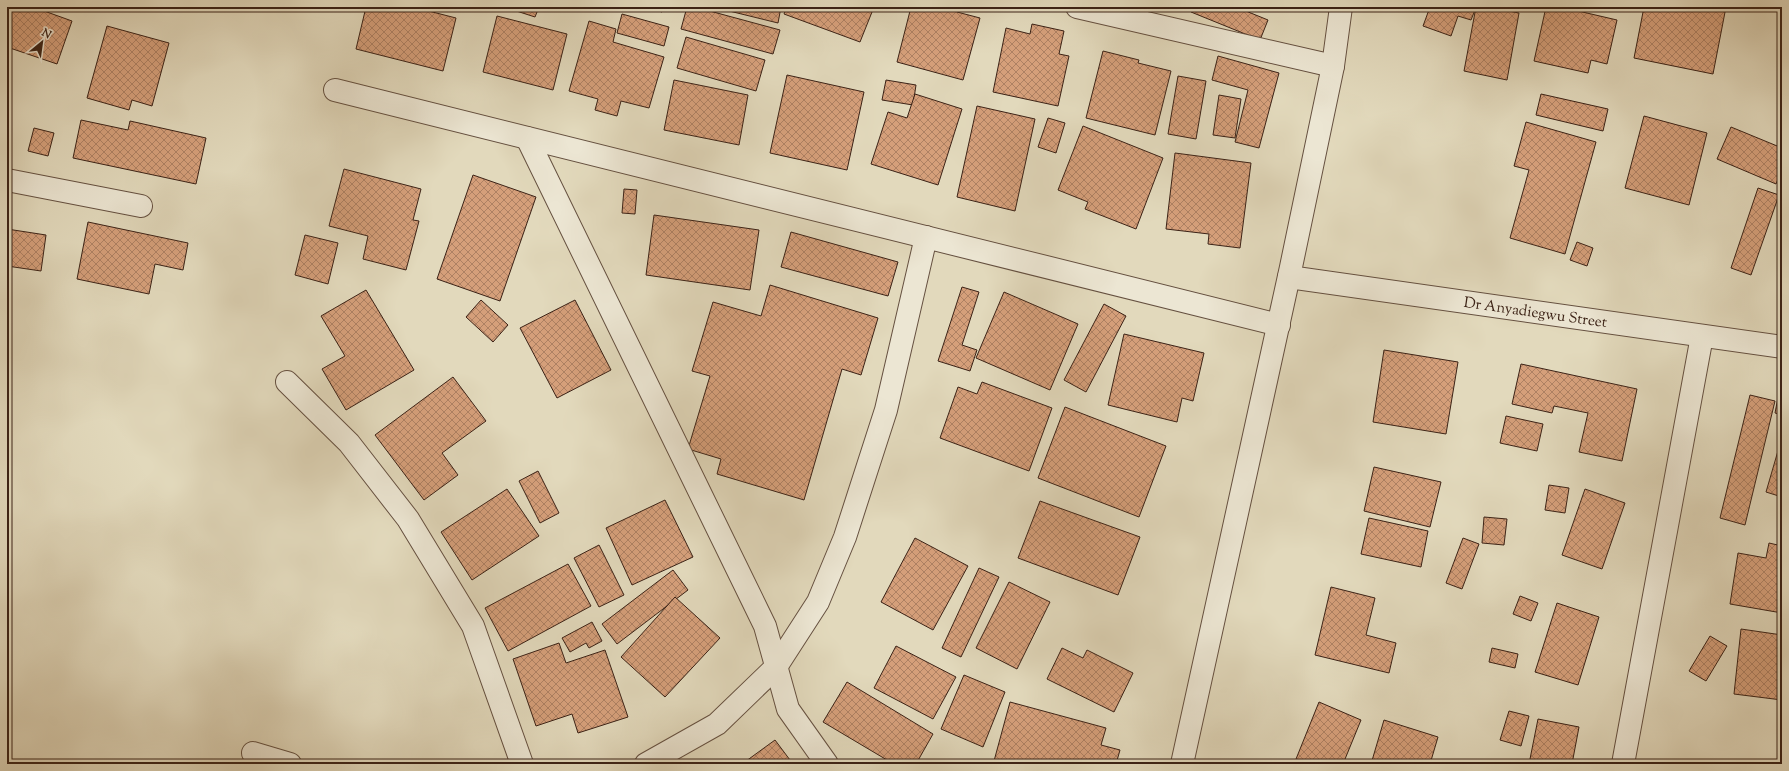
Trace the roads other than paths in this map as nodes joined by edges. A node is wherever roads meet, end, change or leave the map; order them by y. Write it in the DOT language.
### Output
graph roads {
  1 [pos="1076,7"];
  2 [pos="1341,7"];
  3 [pos="1333,66"];
  4 [pos="335,90"];
  5 [pos="527,138"];
  6 [pos="7,180"];
  7 [pos="141,206"];
  8 [pos="926,237"];
  9 [pos="1289,277"];
  10 [pos="1279,325"];
  11 [pos="1702,336"];
  12 [pos="1782,347"];
  13 [pos="287,382"];
  14 [pos="776,667"];
  15 [pos="253,753"];
  16 [pos="290,764"];
  17 [pos="522,764"];
  18 [pos="646,764"];
  19 [pos="828,764"];
  20 [pos="1182,764"];
  21 [pos="1623,764"];
  1 -- 3 [label="street"];
  2 -- 3 [label="street"];
  3 -- 9 [label="street"];
  4 -- 5 [label="street"];
  5 -- 8 [label="street"];
  5 -- 14 [label="street"];
  6 -- 7 [label="street"];
  8 -- 10 [label="street"];
  8 -- 14 [label="street"];
  9 -- 10 [label="street"];
  9 -- 11 [label="street, Dr Anyadiegwu Street"];
  10 -- 20 [label="street"];
  11 -- 12 [label="street, Dr Anyadiegwu Street"];
  11 -- 21 [label="street"];
  13 -- 17 [label="street"];
  14 -- 18 [label="street"];
  14 -- 19 [label="street"];
  15 -- 16 [label="street"];
}
